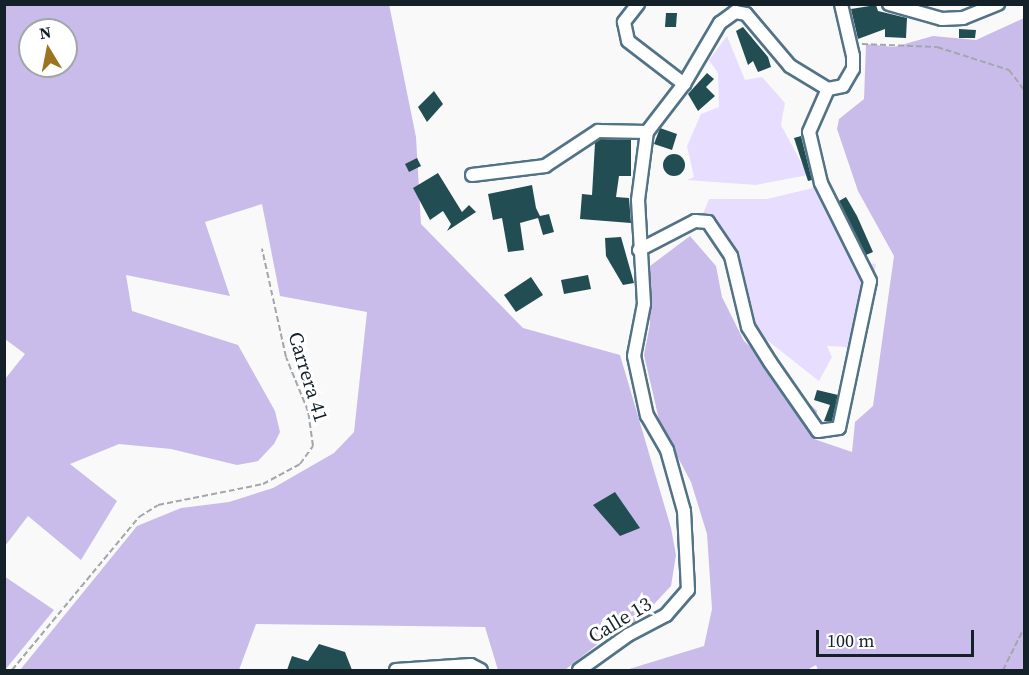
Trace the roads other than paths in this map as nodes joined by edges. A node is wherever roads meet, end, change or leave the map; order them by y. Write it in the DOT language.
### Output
graph roads {
  1 [pos="638,4"];
  2 [pos="841,4"];
  3 [pos="889,4"];
  4 [pos="998,4"];
  5 [pos="684,84"];
  6 [pos="828,89"];
  7 [pos="646,132"];
  8 [pos="472,175"];
  9 [pos="639,250"];
  10 [pos="396,670"];
  11 [pos="481,670"];
  12 [pos="579,670"];
  1 -- 5 [label="street"];
  2 -- 6 [label="street"];
  3 -- 4 [label="street"];
  5 -- 6 [label="street"];
  5 -- 7 [label="street"];
  6 -- 9 [label="street"];
  7 -- 8 [label="street"];
  7 -- 9 [label="street"];
  9 -- 12 [label="street, Calle 13"];
  10 -- 11 [label="street"];
}
